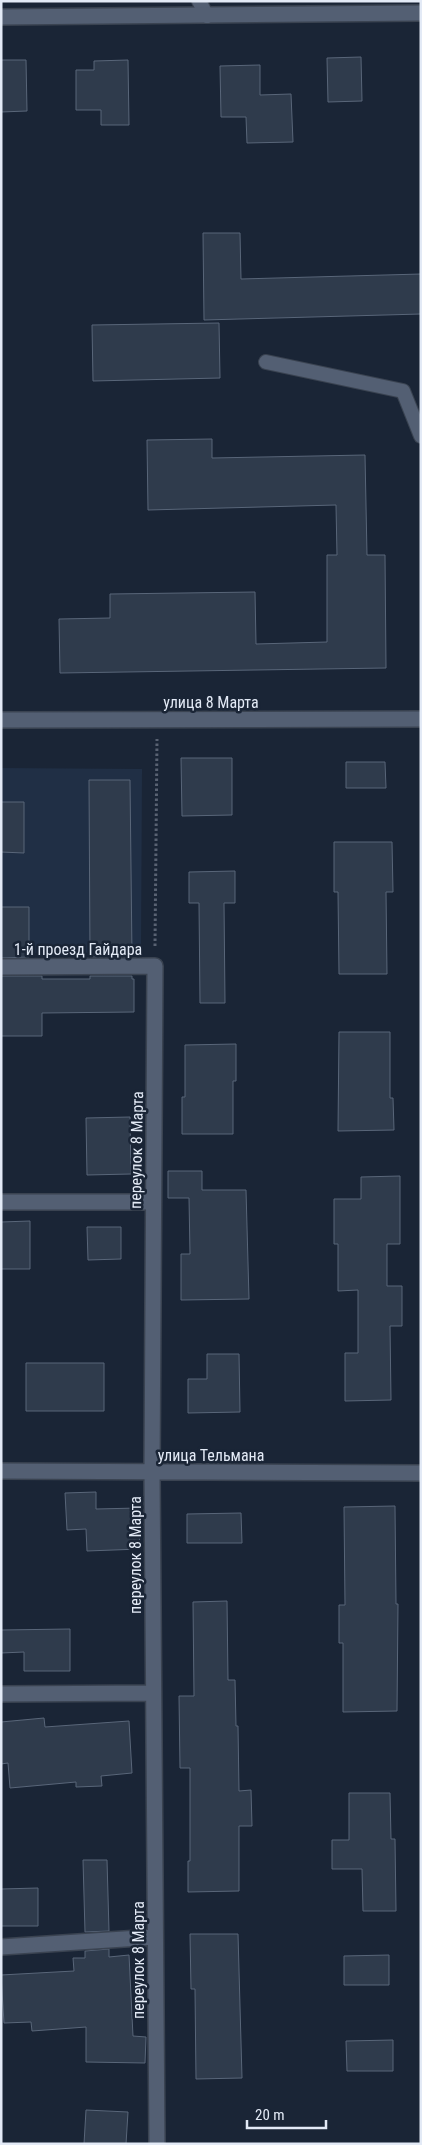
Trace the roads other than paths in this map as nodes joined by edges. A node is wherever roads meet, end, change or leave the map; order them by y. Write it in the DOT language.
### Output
graph roads {
  1 [pos="199,1"];
  2 [pos="421,13"];
  3 [pos="207,16"];
  4 [pos="1,17"];
  5 [pos="266,362"];
  6 [pos="421,436"];
  7 [pos="421,719"];
  8 [pos="1,720"];
  9 [pos="155,966"];
  10 [pos="1,968"];
  11 [pos="1,1202"];
  12 [pos="152,1202"];
  13 [pos="1,1471"];
  14 [pos="152,1472"];
  15 [pos="421,1473"];
  16 [pos="153,1693"];
  17 [pos="1,1694"];
  18 [pos="155,1938"];
  19 [pos="1,1947"];
  20 [pos="157,2144"];
  1 -- 3 [label="lane"];
  2 -- 3 [label="street"];
  3 -- 4 [label="street"];
  5 -- 6 [label="lane"];
  7 -- 8 [label="street, улица 8 Марта"];
  9 -- 10 [label="street, 1-й проезд Гайдара"];
  9 -- 12 [label="street, переулок 8 Марта"];
  11 -- 12 [label="street"];
  12 -- 14 [label="street, переулок 8 Марта"];
  13 -- 14 [label="street, улица Тельмана"];
  14 -- 15 [label="street, улица Тельмана"];
  14 -- 16 [label="street, переулок 8 Марта"];
  16 -- 17 [label="street"];
  16 -- 18 [label="street, переулок 8 Марта"];
  18 -- 19 [label="street"];
  18 -- 20 [label="street, переулок 8 Марта"];
}
